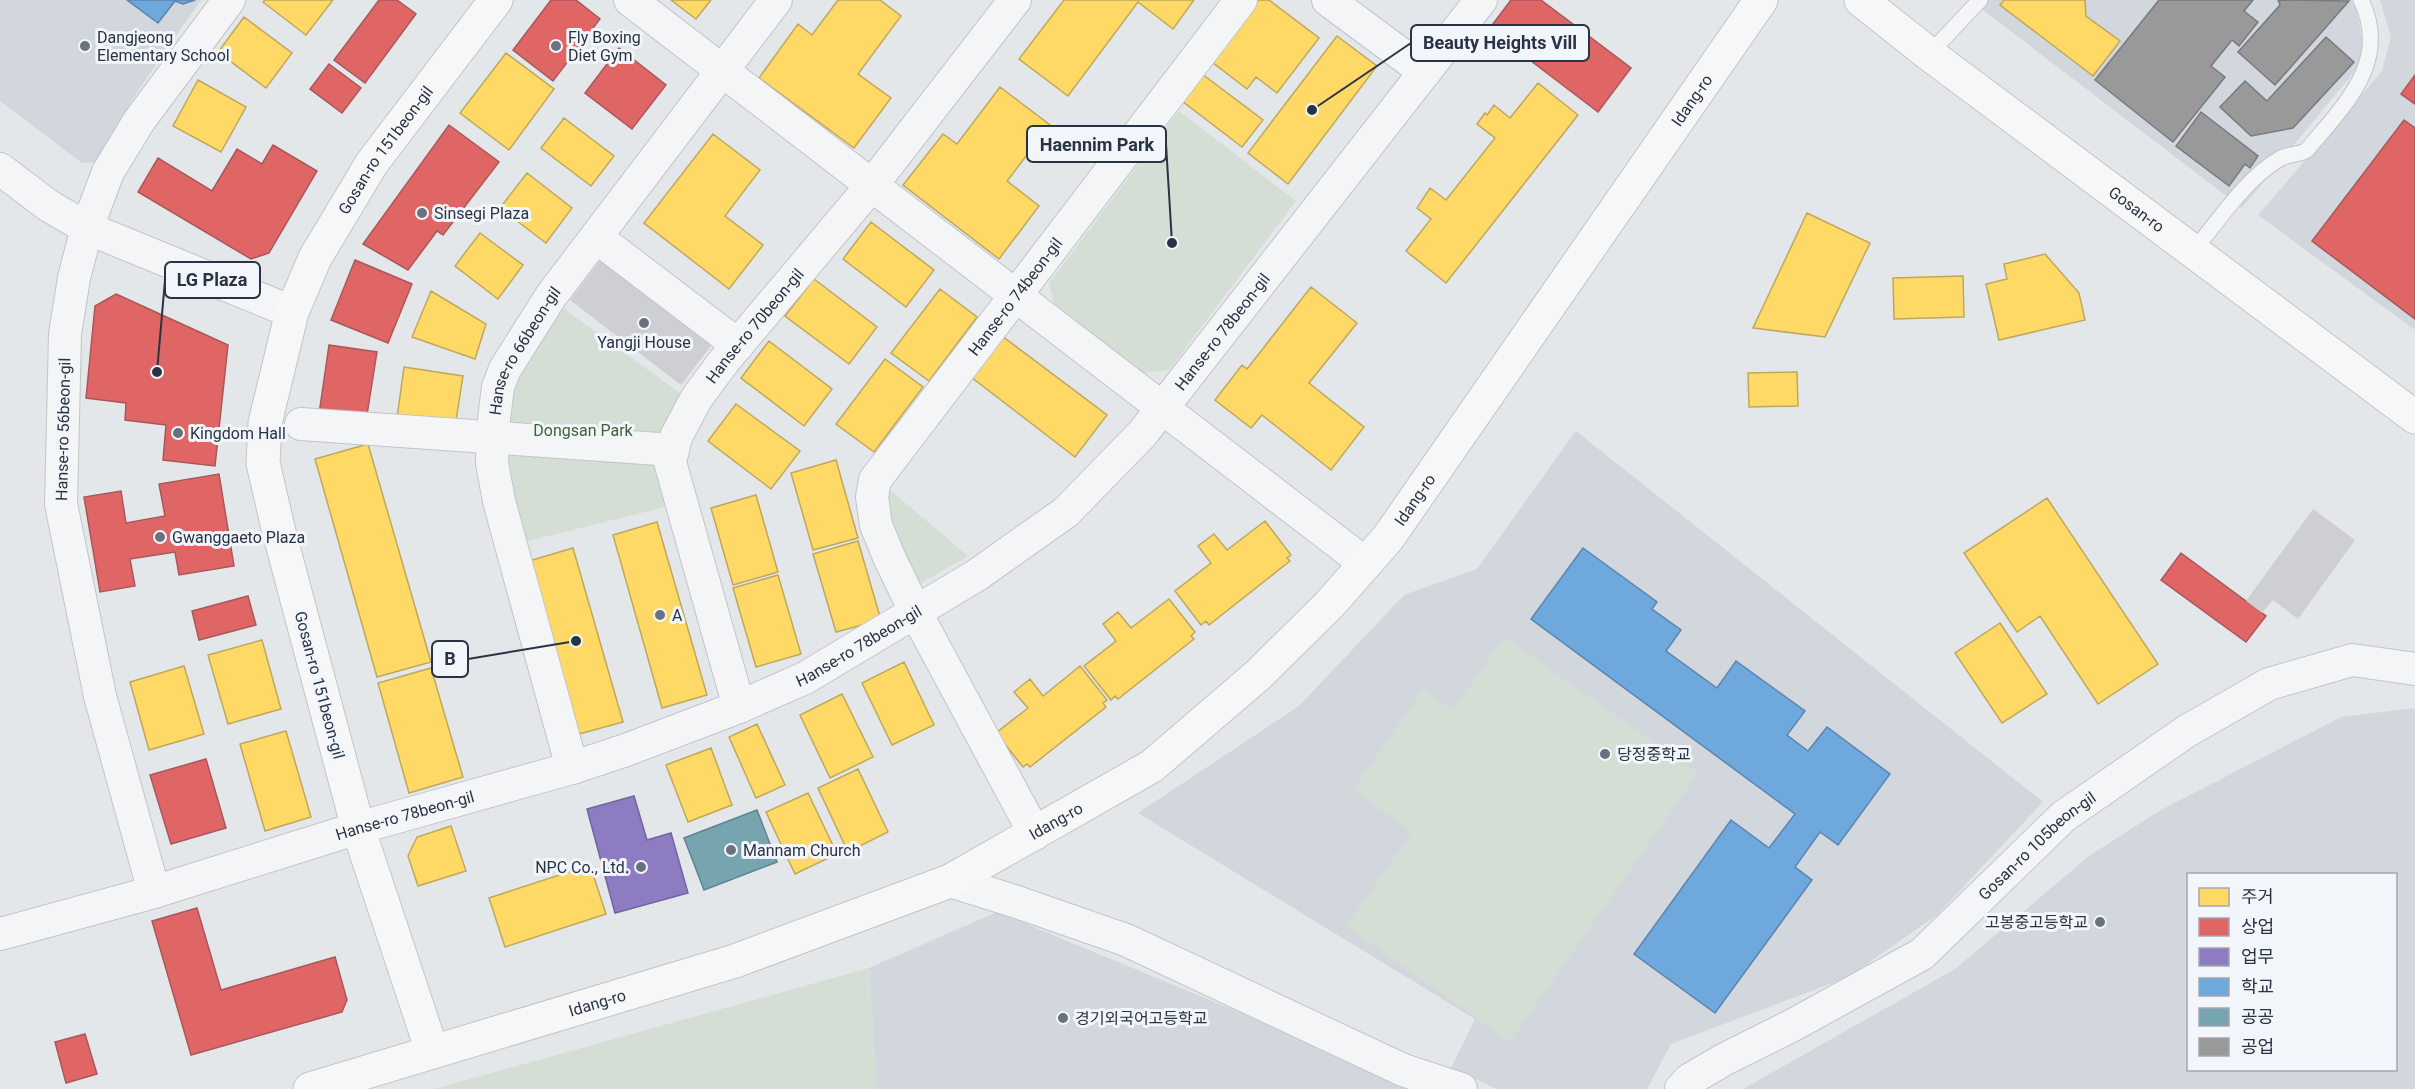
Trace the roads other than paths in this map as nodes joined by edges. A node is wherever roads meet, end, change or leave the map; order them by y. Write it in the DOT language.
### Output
graph roads {
  1 [pos="229,0"];
  2 [pos="496,0"];
  3 [pos="630,0"];
  4 [pos="776,0"];
  5 [pos="1015,0"];
  6 [pos="1241,0"];
  7 [pos="1328,0"];
  8 [pos="1480,0"];
  9 [pos="1761,0"];
  10 [pos="1861,0"];
  11 [pos="1980,0"];
  12 [pos="2361,0"];
  13 [pos="1929,54"];
  14 [pos="723,71"];
  15 [pos="1425,72"];
  16 [pos="0,170"];
  17 [pos="872,185"];
  18 [pos="87,228"];
  19 [pos="596,237"];
  20 [pos="2194,250"];
  21 [pos="1016,296"];
  22 [pos="291,312"];
  23 [pos="738,345"];
  24 [pos="1163,409"];
  25 [pos="2415,417"];
  26 [pos="301,424"];
  27 [pos="493,438"];
  28 [pos="673,450"];
  29 [pos="1366,564"];
  30 [pos="915,613"];
  31 [pos="2415,669"];
  32 [pos="739,707"];
  33 [pos="572,768"];
  34 [pos="358,828"];
  35 [pos="1035,834"];
  36 [pos="950,881"];
  37 [pos="154,892"];
  38 [pos="0,934"];
  39 [pos="432,1051"];
  40 [pos="310,1089"];
  41 [pos="1461,1089"];
  42 [pos="1682,1089"];
  1 -- 18 [label="street, Hanse-ro 56beon-gil"];
  2 -- 22 [label="street, Gosan-ro 151beon-gil"];
  3 -- 14 [label="street"];
  4 -- 14 [label="street, Hanse-ro 66beon-gil"];
  5 -- 17 [label="street, Hanse-ro 70beon-gil"];
  6 -- 21 [label="street, Hanse-ro 74beon-gil"];
  7 -- 15 [label="street"];
  8 -- 15 [label="street, Hanse-ro 78beon-gil"];
  9 -- 29 [label="street, Idang-ro"];
  10 -- 13 [label="street, Gosan-ro"];
  11 -- 13 [label="lane"];
  12 -- 20 [label="lane"];
  13 -- 20 [label="street, Gosan-ro"];
  14 -- 17 [label="street"];
  14 -- 19 [label="street, Hanse-ro 66beon-gil"];
  15 -- 24 [label="street, Hanse-ro 78beon-gil"];
  16 -- 18 [label="street"];
  17 -- 21 [label="street"];
  17 -- 23 [label="street, Hanse-ro 70beon-gil"];
  18 -- 22 [label="street"];
  18 -- 37 [label="street, Hanse-ro 56beon-gil"];
  19 -- 23 [label="street"];
  19 -- 27 [label="street, Hanse-ro 66beon-gil"];
  20 -- 25 [label="street, Gosan-ro"];
  21 -- 24 [label="street"];
  21 -- 30 [label="street, Hanse-ro 74beon-gil"];
  22 -- 34 [label="street, Gosan-ro 151beon-gil"];
  23 -- 28 [label="street, Hanse-ro 70beon-gil"];
  24 -- 29 [label="street"];
  24 -- 30 [label="street, Hanse-ro 78beon-gil"];
  26 -- 27 [label="street"];
  27 -- 28 [label="street"];
  27 -- 33 [label="street, Hanse-ro 66beon-gil"];
  28 -- 32 [label="street, Hanse-ro 70beon-gil"];
  29 -- 35 [label="street, Idang-ro"];
  30 -- 32 [label="street, Hanse-ro 78beon-gil"];
  30 -- 35 [label="street, Hanse-ro 74beon-gil"];
  31 -- 42 [label="street, Gosan-ro 105beon-gil"];
  32 -- 33 [label="street, Hanse-ro 78beon-gil"];
  33 -- 34 [label="street, Hanse-ro 78beon-gil"];
  34 -- 37 [label="street, Hanse-ro 78beon-gil"];
  34 -- 39 [label="street, Gosan-ro 151beon-gil"];
  35 -- 36 [label="street, Idang-ro"];
  36 -- 39 [label="street, Idang-ro"];
  36 -- 41 [label="street"];
  37 -- 38 [label="street, Hanse-ro 78beon-gil"];
  39 -- 40 [label="street, Idang-ro"];
}
